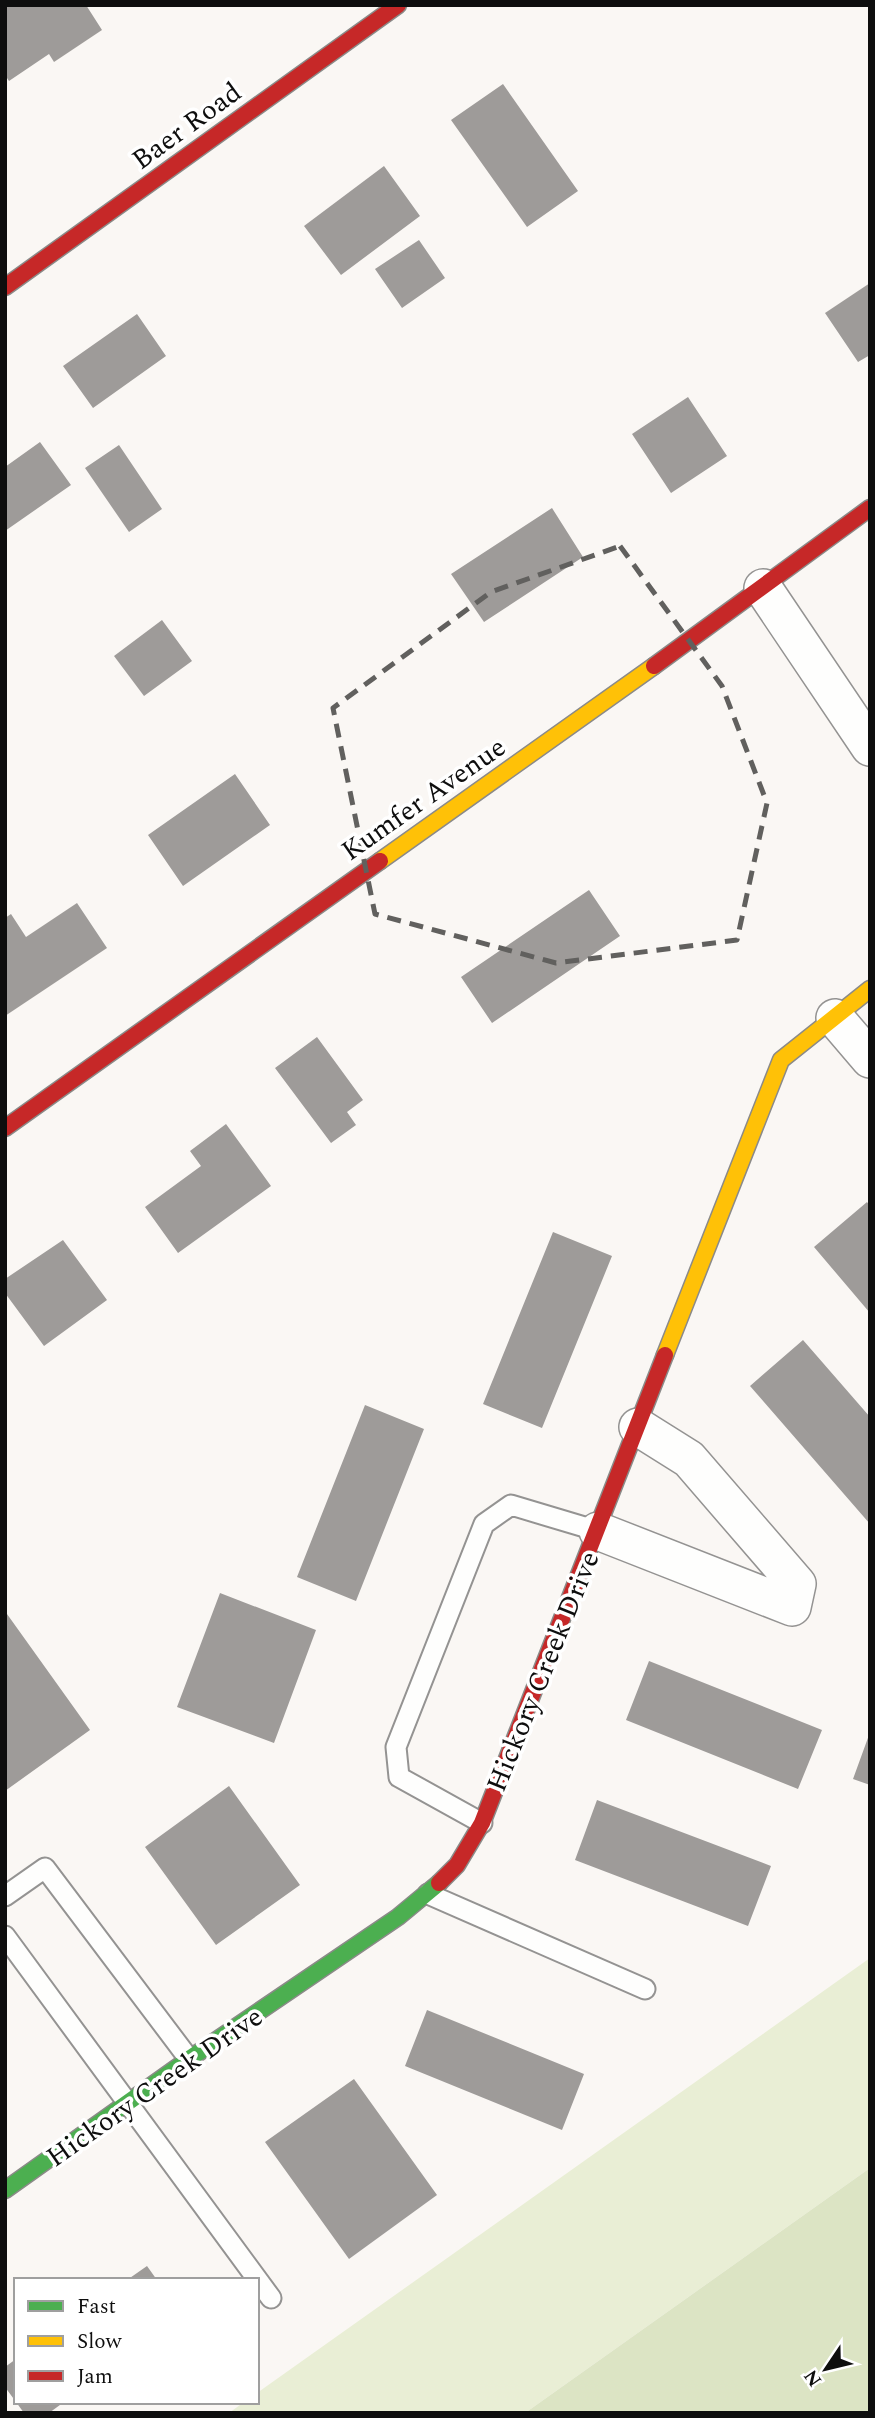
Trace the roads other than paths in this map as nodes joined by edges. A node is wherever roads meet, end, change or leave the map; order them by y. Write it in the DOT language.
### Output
graph roads {
  1 [pos="398,5"];
  2 [pos="5,286"];
  3 [pos="870,508"];
  4 [pos="763,588"];
  5 [pos="870,747"];
  6 [pos="870,989"];
  7 [pos="835,1018"];
  8 [pos="870,1059"];
  9 [pos="5,1128"];
  10 [pos="638,1427"];
  11 [pos="597,1531"];
  12 [pos="482,1823"];
  13 [pos="428,1894"];
  14 [pos="5,1896"];
  15 [pos="5,1936"];
  16 [pos="645,1989"];
  17 [pos="189,2059"];
  18 [pos="128,2104"];
  19 [pos="5,2190"];
  20 [pos="256,2278"];
  21 [pos="259,2282"];
  22 [pos="271,2298"];
  1 -- 2 [label="street, Baer Road"];
  3 -- 4 [label="street, Kumfer Avenue"];
  4 -- 5 [label="street"];
  4 -- 9 [label="street, Kumfer Avenue"];
  6 -- 7 [label="street, Hickory Creek Drive"];
  7 -- 8 [label="street"];
  7 -- 10 [label="street, Hickory Creek Drive"];
  10 -- 11 [label="street, Hickory Creek Drive"];
  10 -- 11 [label="street"];
  11 -- 12 [label="street, Hickory Creek Drive"];
  11 -- 12 [label="lane"];
  12 -- 13 [label="street, Hickory Creek Drive"];
  13 -- 16 [label="lane"];
  13 -- 17 [label="street, Hickory Creek Drive"];
  14 -- 17 [label="lane"];
  15 -- 18 [label="lane"];
  17 -- 18 [label="street, Hickory Creek Drive"];
  18 -- 19 [label="street, Hickory Creek Drive"];
  18 -- 20 [label="lane"];
  21 -- 22 [label="lane"];
}
